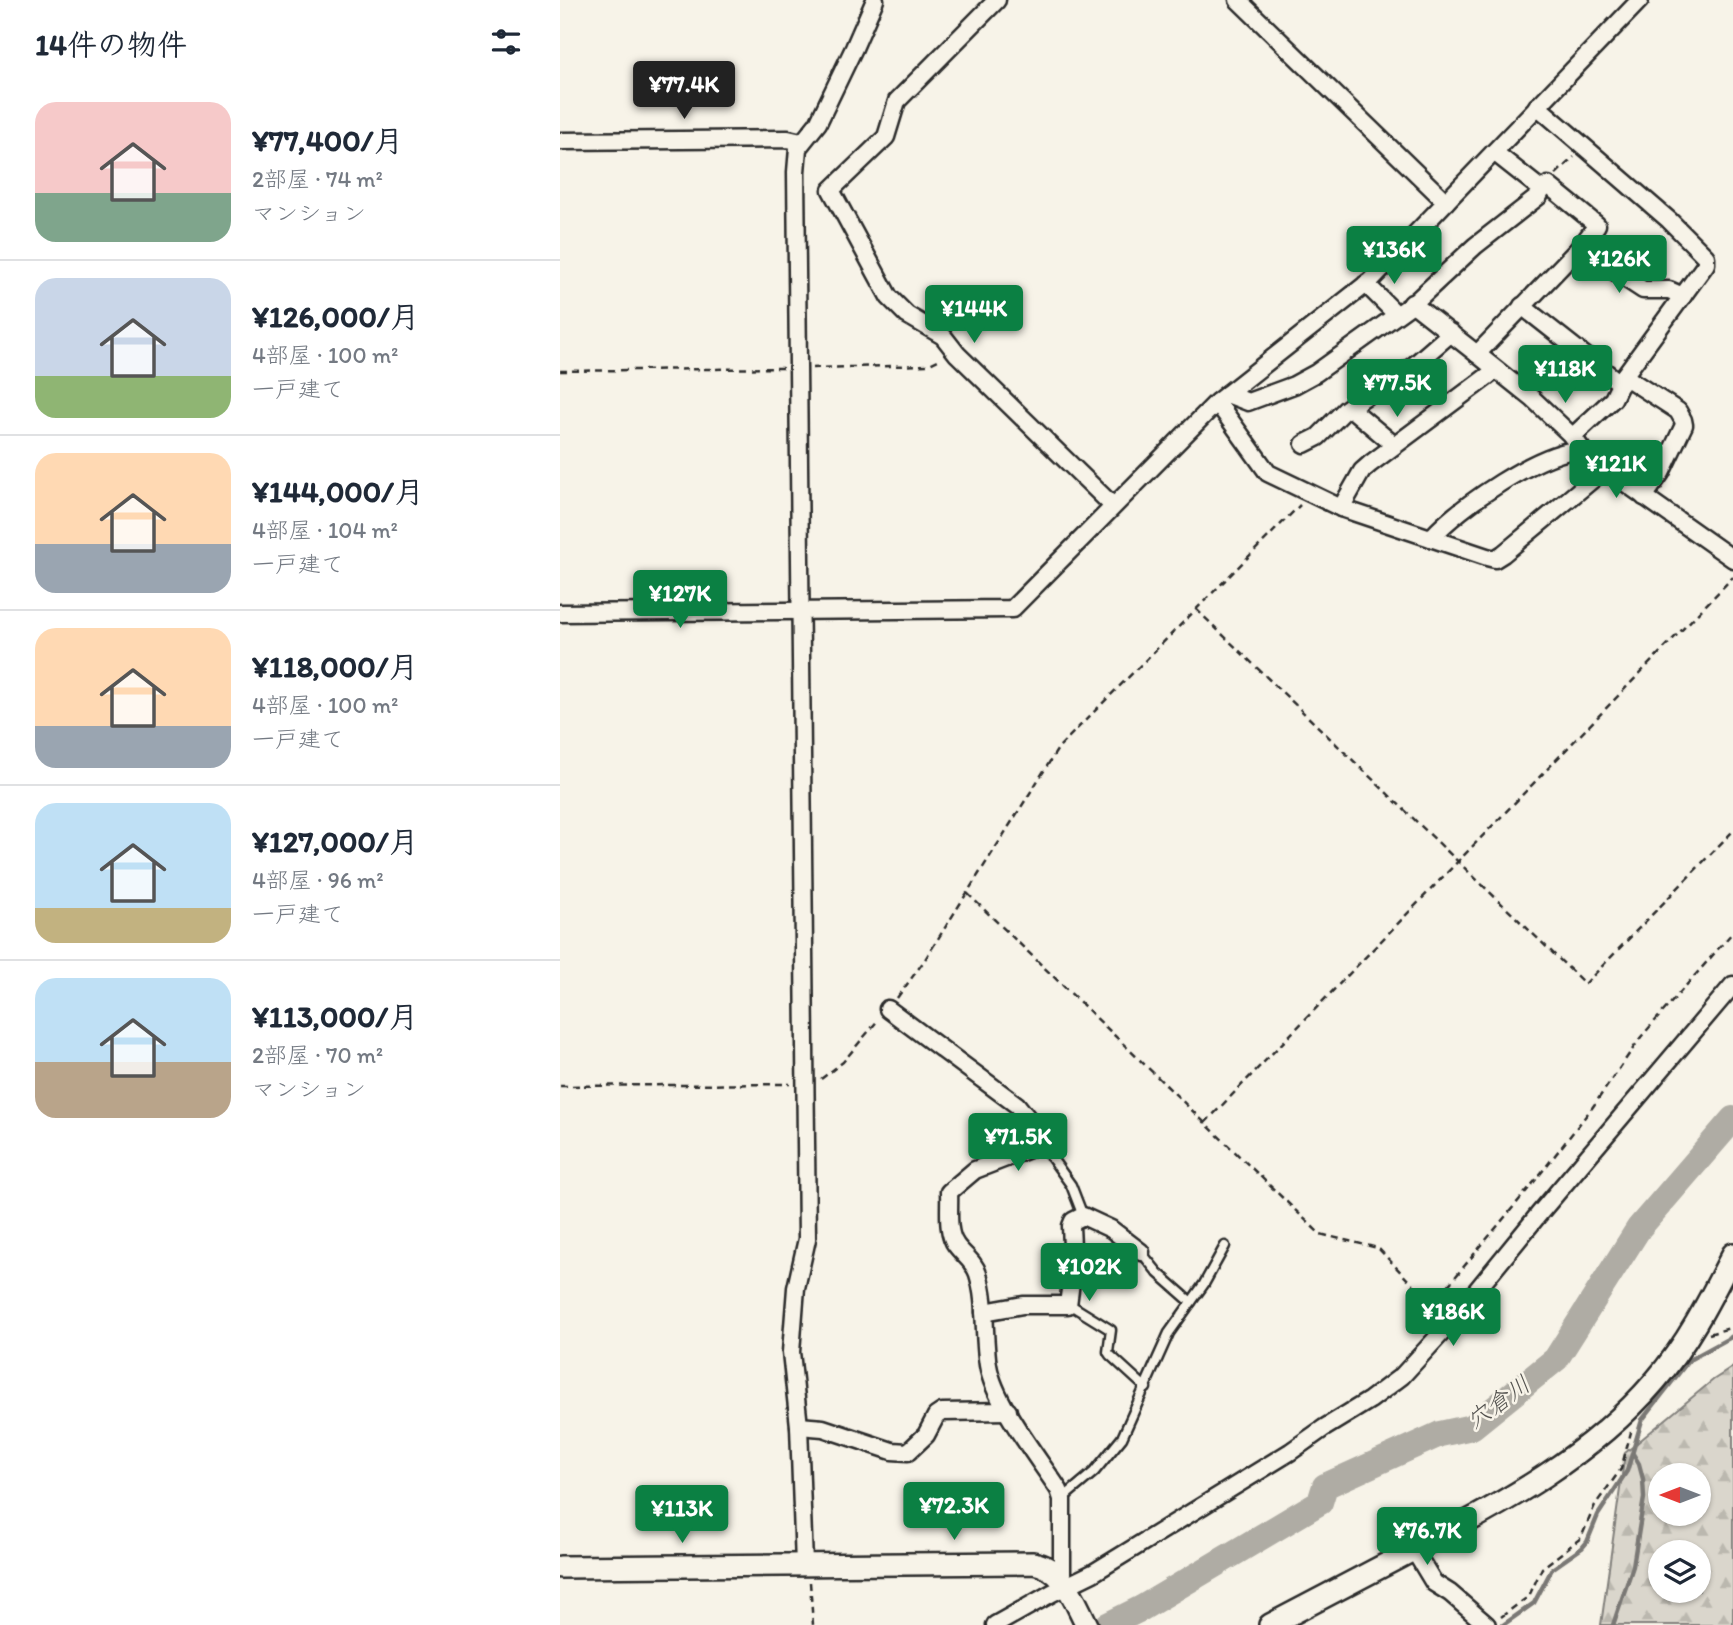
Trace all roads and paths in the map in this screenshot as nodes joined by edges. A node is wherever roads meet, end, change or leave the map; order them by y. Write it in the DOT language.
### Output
graph roads {
  1 [pos="874,0"];
  2 [pos="997,0"];
  3 [pos="1238,0"];
  4 [pos="1640,0"];
  5 [pos="1537,106"];
  6 [pos="560,141"];
  7 [pos="801,142"];
  8 [pos="1585,146"];
  9 [pos="1494,152"];
  10 [pos="1545,188"];
  11 [pos="1446,202"];
  12 [pos="1579,248"];
  13 [pos="1366,284"];
  14 [pos="1683,296"];
  15 [pos="1412,303"];
  16 [pos="1522,306"];
  17 [pos="1396,314"];
  18 [pos="1451,333"];
  19 [pos="954,349"];
  20 [pos="1477,354"];
  21 [pos="798,368"];
  22 [pos="1496,370"];
  23 [pos="560,371"];
  24 [pos="1622,380"];
  25 [pos="1222,398"];
  26 [pos="1349,407"];
  27 [pos="1577,443"];
  28 [pos="1304,444"];
  29 [pos="1393,444"];
  30 [pos="1599,474"];
  31 [pos="1312,493"];
  32 [pos="1644,497"];
  33 [pos="1113,506"];
  34 [pos="1341,508"];
  35 [pos="1431,538"];
  36 [pos="1733,559"];
  37 [pos="1733,577"];
  38 [pos="1195,609"];
  39 [pos="800,610"];
  40 [pos="560,613"];
  41 [pos="1733,831"];
  42 [pos="1457,862"];
  43 [pos="967,893"];
  44 [pos="1733,932"];
  45 [pos="1733,985"];
  46 [pos="888,1009"];
  47 [pos="805,1083"];
  48 [pos="560,1086"];
  49 [pos="1205,1123"];
  50 [pos="1037,1143"];
  51 [pos="1083,1216"];
  52 [pos="1225,1246"];
  53 [pos="1141,1252"];
  54 [pos="1733,1254"];
  55 [pos="1191,1302"];
  56 [pos="1069,1304"];
  57 [pos="984,1312"];
  58 [pos="1146,1388"];
  59 [pos="1632,1405"];
  60 [pos="1008,1410"];
  61 [pos="799,1426"];
  62 [pos="1062,1499"];
  63 [pos="1414,1550"];
  64 [pos="807,1565"];
  65 [pos="560,1567"];
  66 [pos="1066,1585"];
  67 [pos="1493,1622"];
  68 [pos="813,1625"];
  69 [pos="995,1625"];
  70 [pos="1087,1625"];
  71 [pos="1270,1625"];
  1 -- 7 [label="street"];
  2 -- 19 [label="street"];
  3 -- 11 [label="street"];
  4 -- 5 [label="street"];
  5 -- 8 [label="street"];
  5 -- 9 [label="street"];
  6 -- 7 [label="street"];
  7 -- 21 [label="street"];
  8 -- 10 [label="path"];
  8 -- 14 [label="street"];
  9 -- 10 [label="street"];
  9 -- 11 [label="street"];
  10 -- 12 [label="street"];
  10 -- 15 [label="street"];
  11 -- 13 [label="street"];
  12 -- 14 [label="street"];
  12 -- 16 [label="street"];
  13 -- 17 [label="street"];
  13 -- 25 [label="street"];
  14 -- 24 [label="street"];
  15 -- 17 [label="street"];
  15 -- 18 [label="street"];
  16 -- 20 [label="street"];
  16 -- 24 [label="street"];
  17 -- 25 [label="street"];
  18 -- 20 [label="street"];
  18 -- 26 [label="street"];
  19 -- 21 [label="path"];
  19 -- 33 [label="street"];
  20 -- 22 [label="street"];
  21 -- 23 [label="path"];
  21 -- 39 [label="street"];
  22 -- 27 [label="street"];
  22 -- 29 [label="street"];
  24 -- 27 [label="street"];
  24 -- 32 [label="street"];
  25 -- 31 [label="street"];
  25 -- 33 [label="street"];
  26 -- 28 [label="street"];
  26 -- 29 [label="street"];
  27 -- 30 [label="street"];
  27 -- 35 [label="street"];
  29 -- 34 [label="street"];
  30 -- 32 [label="street"];
  30 -- 35 [label="street"];
  31 -- 34 [label="street"];
  31 -- 38 [label="path"];
  32 -- 36 [label="street"];
  33 -- 39 [label="street"];
  34 -- 35 [label="street"];
  37 -- 42 [label="path"];
  38 -- 42 [label="path"];
  38 -- 43 [label="path"];
  39 -- 40 [label="street"];
  39 -- 47 [label="street"];
  41 -- 42 [label="path"];
  42 -- 49 [label="path"];
  43 -- 46 [label="path"];
  43 -- 49 [label="path"];
  44 -- 49 [label="path"];
  45 -- 66 [label="street"];
  46 -- 47 [label="path"];
  46 -- 50 [label="street"];
  47 -- 48 [label="path"];
  47 -- 61 [label="street"];
  50 -- 51 [label="lane"];
  50 -- 57 [label="street"];
  51 -- 53 [label="street"];
  51 -- 56 [label="street"];
  52 -- 55 [label="lane"];
  53 -- 55 [label="lane"];
  54 -- 59 [label="main road"];
  55 -- 58 [label="lane"];
  56 -- 57 [label="street"];
  56 -- 58 [label="lane"];
  57 -- 60 [label="street"];
  58 -- 62 [label="lane"];
  59 -- 63 [label="main road"];
  59 -- 67 [label="path"];
  60 -- 61 [label="street"];
  60 -- 62 [label="street"];
  61 -- 64 [label="street"];
  62 -- 66 [label="street"];
  63 -- 67 [label="street"];
  63 -- 71 [label="main road"];
  64 -- 65 [label="main road"];
  64 -- 66 [label="main road"];
  64 -- 68 [label="path"];
  66 -- 69 [label="street"];
  66 -- 70 [label="main road"];
}
